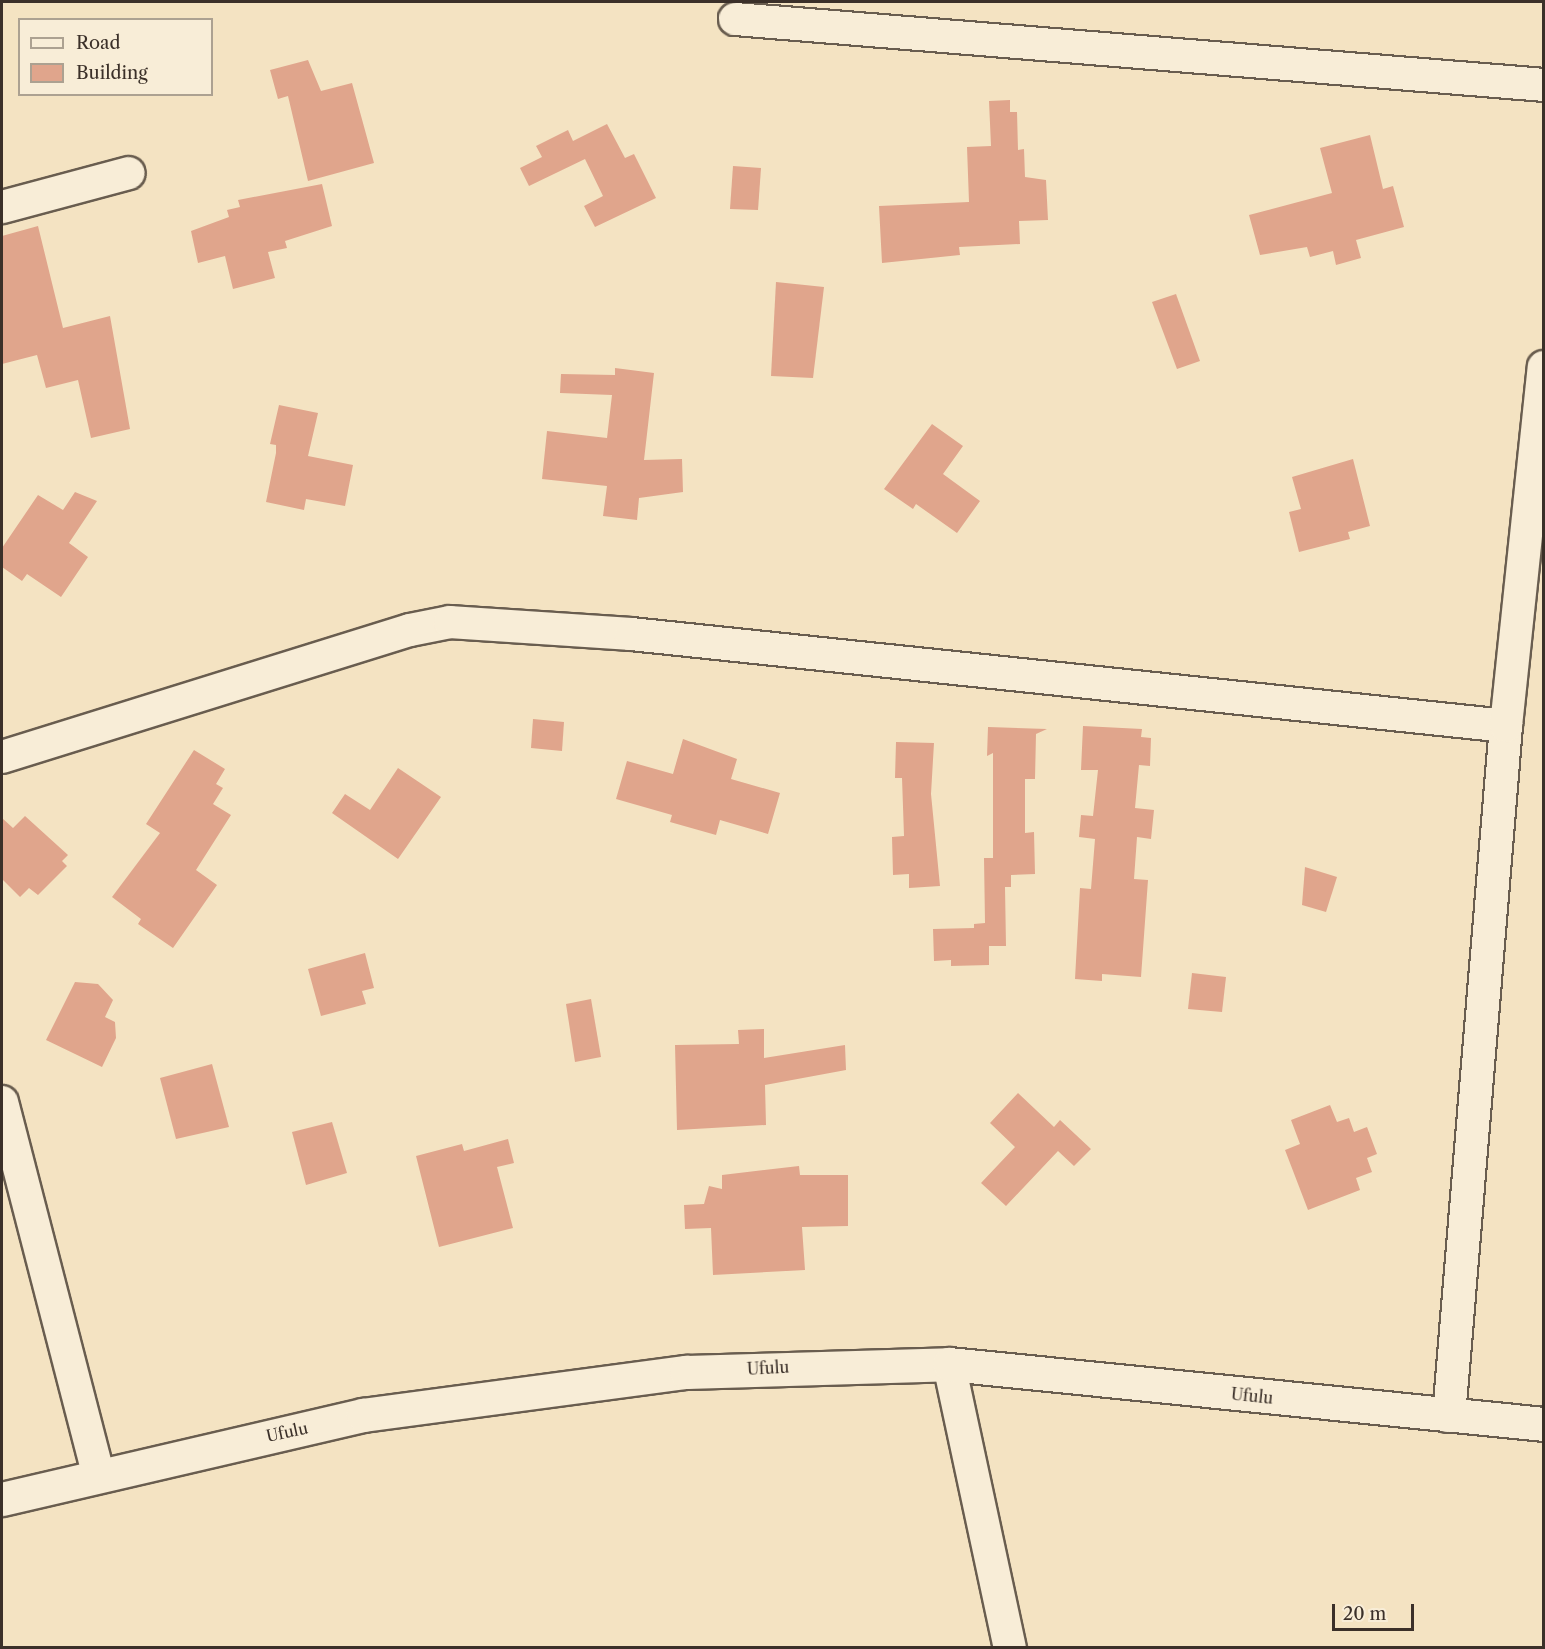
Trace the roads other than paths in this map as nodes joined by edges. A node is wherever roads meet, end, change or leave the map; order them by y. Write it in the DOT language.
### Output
graph roads {
  1 [pos="735,19"];
  2 [pos="1544,85"];
  3 [pos="129,173"];
  4 [pos="2,207"];
  5 [pos="1544,368"];
  6 [pos="1506,726"];
  7 [pos="2,757"];
  8 [pos="2,1102"];
  9 [pos="949,1364"];
  10 [pos="1449,1416"];
  11 [pos="1544,1424"];
  12 [pos="98,1473"];
  13 [pos="2,1499"];
  14 [pos="1010,1647"];
  1 -- 2 [label="street"];
  3 -- 4 [label="street"];
  5 -- 6 [label="street"];
  6 -- 7 [label="street"];
  6 -- 10 [label="street"];
  8 -- 12 [label="street"];
  9 -- 10 [label="street, Ufulu"];
  9 -- 12 [label="street, Ufulu"];
  9 -- 14 [label="street"];
  10 -- 11 [label="street, Ufulu"];
  12 -- 13 [label="street, Ufulu"];
}
